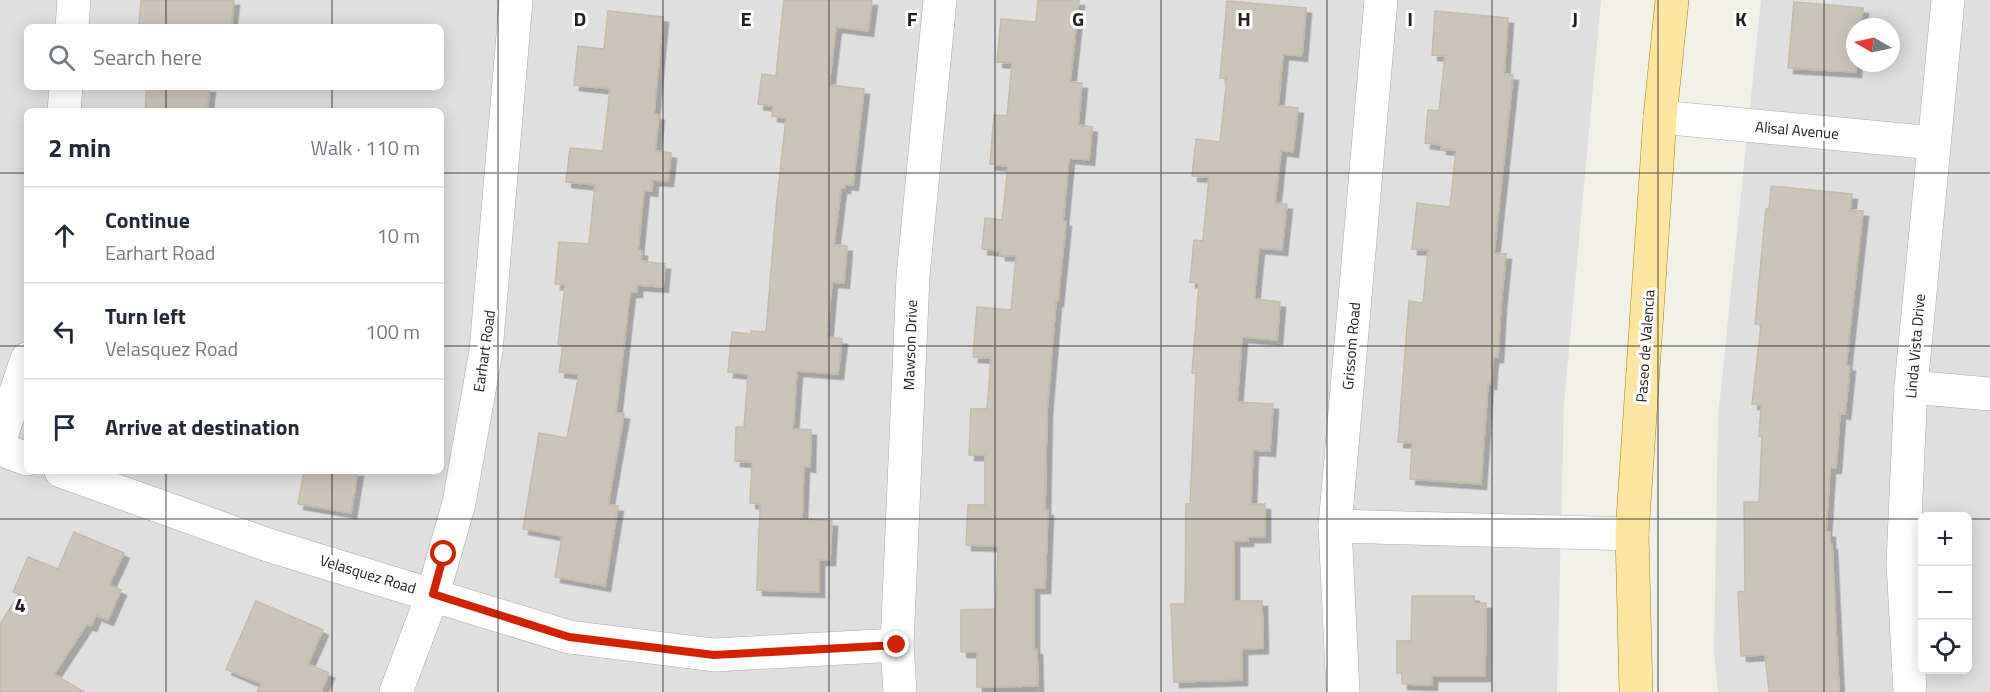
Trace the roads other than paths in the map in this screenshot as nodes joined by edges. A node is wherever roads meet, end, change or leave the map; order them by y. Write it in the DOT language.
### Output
graph roads {
  1 [pos="74,0"];
  2 [pos="516,0"];
  3 [pos="940,0"];
  4 [pos="1382,0"];
  5 [pos="1672,0"];
  6 [pos="1948,0"];
  7 [pos="72,24"];
  8 [pos="66,90"];
  9 [pos="64,108"];
  10 [pos="1660,117"];
  11 [pos="1934,143"];
  12 [pos="24,368"];
  13 [pos="1911,387"];
  14 [pos="1990,394"];
  15 [pos="0,439"];
  16 [pos="0,449"];
  17 [pos="24,458"];
  18 [pos="70,474"];
  19 [pos="1335,526"];
  20 [pos="1632,534"];
  21 [pos="433,594"];
  22 [pos="897,645"];
  23 [pos="396,692"];
  24 [pos="900,692"];
  25 [pos="1343,692"];
  26 [pos="1635,692"];
  27 [pos="1910,692"];
  1 -- 7 [label="street"];
  2 -- 21 [label="street, Earhart Road"];
  3 -- 22 [label="street, Mawson Drive"];
  4 -- 19 [label="street, Grissom Road"];
  5 -- 10 [label="main road, Paseo de Valencia"];
  6 -- 11 [label="street, Linda Vista Drive"];
  8 -- 9 [label="street"];
  10 -- 11 [label="street, Alisal Avenue"];
  10 -- 20 [label="main road, Paseo de Valencia"];
  11 -- 13 [label="street, Linda Vista Drive"];
  12 -- 15 [label="street"];
  13 -- 14 [label="street"];
  13 -- 27 [label="street, Linda Vista Drive"];
  16 -- 17 [label="street"];
  18 -- 21 [label="street, Velasquez Road"];
  19 -- 20 [label="street"];
  19 -- 25 [label="street, Grissom Road"];
  20 -- 26 [label="main road, Paseo de Valencia"];
  21 -- 22 [label="street, Velasquez Road"];
  21 -- 23 [label="street, Earhart Road"];
  22 -- 24 [label="street, Mawson Drive"];
}
